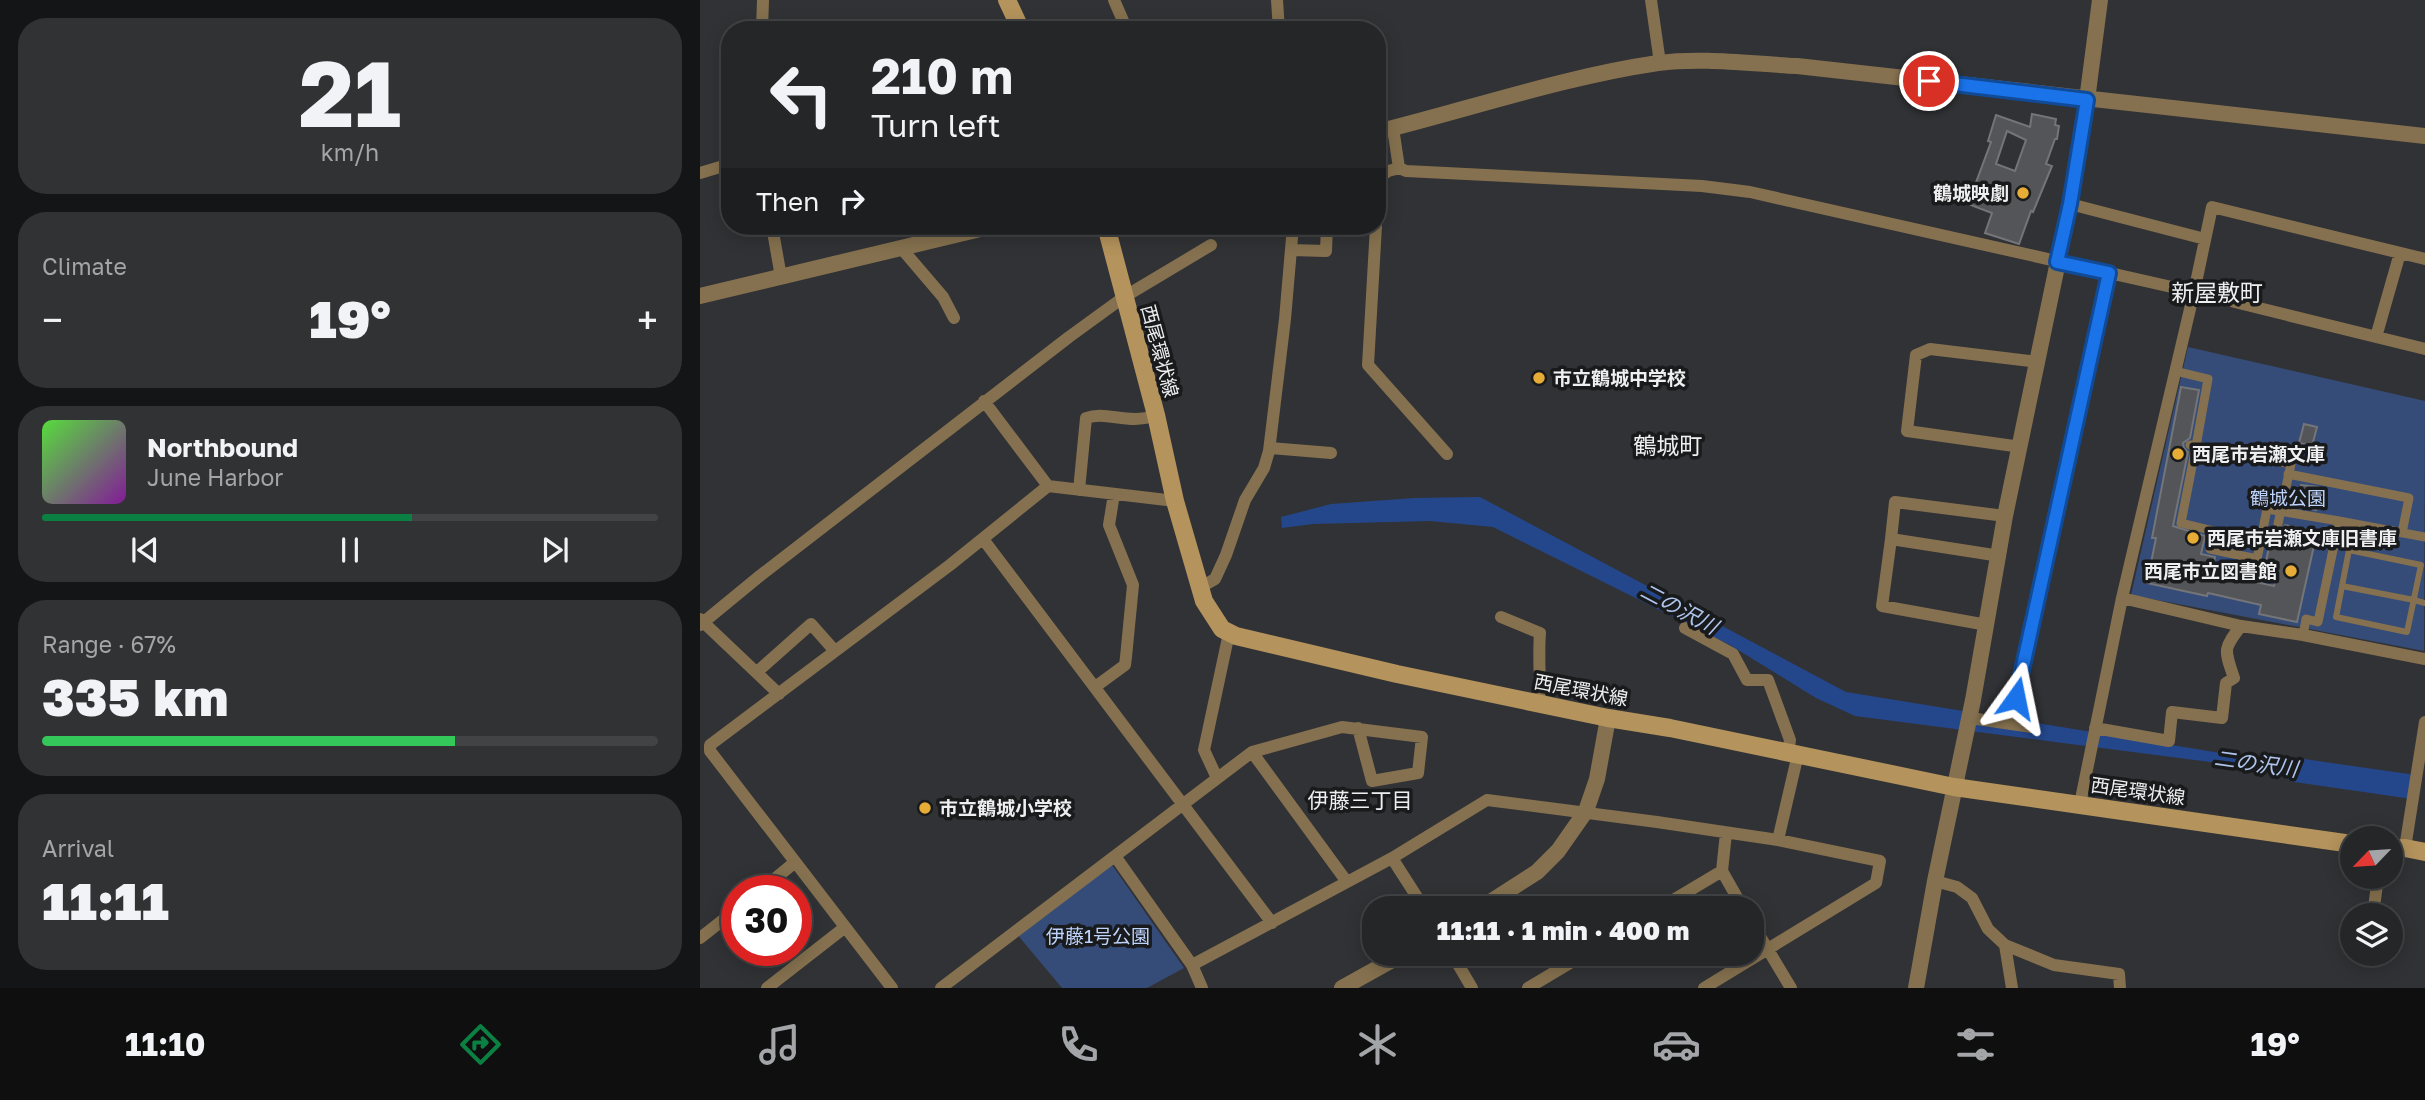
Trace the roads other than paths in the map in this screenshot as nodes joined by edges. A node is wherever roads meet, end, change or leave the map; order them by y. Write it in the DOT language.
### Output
graph roads {
  1 [pos="763,0"];
  2 [pos="1007,0"];
  3 [pos="1114,0"];
  4 [pos="1277,0"];
  5 [pos="1651,0"];
  6 [pos="2100,0"];
  7 [pos="762,21"];
  8 [pos="1017,21"];
  9 [pos="1123,21"];
  10 [pos="1278,21"];
  11 [pos="1660,63"];
  12 [pos="2087,100"];
  13 [pos="1386,130"];
  14 [pos="1386,133"];
  15 [pos="2425,136"];
  16 [pos="721,167"];
  17 [pos="1400,169"];
  18 [pos="1386,172"];
  19 [pos="700,173"];
  20 [pos="2070,204"];
  21 [pos="774,235"];
  22 [pos="957,235"];
  23 [pos="1108,235"];
  24 [pos="1292,235"];
  25 [pos="1327,235"];
  26 [pos="1375,235"];
  27 [pos="2206,239"];
  28 [pos="1211,245"];
  29 [pos="902,249"];
  30 [pos="1291,250"];
  31 [pos="2400,253"];
  32 [pos="2425,259"];
  33 [pos="2057,262"];
  34 [pos="2109,273"];
  35 [pos="781,277"];
  36 [pos="2194,292"];
  37 [pos="700,296"];
  38 [pos="1124,297"];
  39 [pos="954,318"];
  40 [pos="2376,337"];
  41 [pos="2425,349"];
  42 [pos="2038,362"];
  43 [pos="2175,371"];
  44 [pos="984,401"];
  45 [pos="1156,415"];
  46 [pos="2193,446"];
  47 [pos="2021,447"];
  48 [pos="1270,448"];
  49 [pos="1332,453"];
  50 [pos="1447,454"];
  51 [pos="2288,474"];
  52 [pos="1048,486"];
  53 [pos="1079,490"];
  54 [pos="1114,494"];
  55 [pos="1175,501"];
  56 [pos="2282,512"];
  57 [pos="2005,516"];
  58 [pos="2339,521"];
  59 [pos="2278,524"];
  60 [pos="2402,533"];
  61 [pos="2425,537"];
  62 [pos="983,539"];
  63 [pos="1891,539"];
  64 [pos="2000,556"];
  65 [pos="2342,586"];
  66 [pos="1201,587"];
  67 [pos="2122,598"];
  68 [pos="2414,600"];
  69 [pos="2425,603"];
  70 [pos="1501,617"];
  71 [pos="701,622"];
  72 [pos="1987,625"];
  73 [pos="2241,626"];
  74 [pos="1685,628"];
  75 [pos="1229,633"];
  76 [pos="2303,635"];
  77 [pos="834,650"];
  78 [pos="2425,659"];
  79 [pos="757,672"];
  80 [pos="1095,687"];
  81 [pos="779,694"];
  82 [pos="1539,704"];
  83 [pos="1608,718"];
  84 [pos="1970,718"];
  85 [pos="2425,722"];
  86 [pos="2010,724"];
  87 [pos="2032,727"];
  88 [pos="1358,728"];
  89 [pos="2095,728"];
  90 [pos="1252,752"];
  91 [pos="1793,753"];
  92 [pos="1217,778"];
  93 [pos="1954,787"];
  94 [pos="1184,804"];
  95 [pos="2080,804"];
  96 [pos="1586,811"];
  97 [pos="2403,826"];
  98 [pos="1726,833"];
  99 [pos="1778,840"];
  100 [pos="2340,842"];
  101 [pos="2403,849"];
  102 [pos="2425,852"];
  103 [pos="1115,856"];
  104 [pos="1392,858"];
  105 [pos="794,863"];
  106 [pos="1722,872"];
  107 [pos="779,875"];
  108 [pos="1935,881"];
  109 [pos="1347,882"];
  110 [pos="1416,896"];
  111 [pos="1500,896"];
  112 [pos="1681,896"];
  113 [pos="1736,896"];
  114 [pos="721,922"];
  115 [pos="1272,923"];
  116 [pos="844,928"];
  117 [pos="700,938"];
  118 [pos="1764,944"];
  119 [pos="2005,945"];
  120 [pos="1766,948"];
  121 [pos="1192,965"];
  122 [pos="1381,966"];
  123 [pos="1459,966"];
  124 [pos="1565,966"];
  125 [pos="774,986"];
  126 [pos="892,988"];
  127 [pos="940,988"];
  128 [pos="1202,988"];
  129 [pos="1342,988"];
  130 [pos="1472,988"];
  131 [pos="1528,988"];
  132 [pos="1704,988"];
  133 [pos="1791,988"];
  134 [pos="1916,988"];
  135 [pos="2012,988"];
  136 [pos="2120,988"];
  1 -- 7 [label="street"];
  2 -- 8 [label="main road"];
  3 -- 9 [label="street"];
  4 -- 10 [label="street"];
  5 -- 11 [label="street"];
  6 -- 12 [label="street"];
  11 -- 12 [label="street"];
  11 -- 13 [label="street"];
  12 -- 15 [label="street"];
  12 -- 20 [label="street"];
  14 -- 17 [label="street"];
  16 -- 19 [label="street"];
  17 -- 18 [label="street"];
  17 -- 33 [label="street"];
  20 -- 27 [label="street"];
  20 -- 33 [label="street"];
  21 -- 35 [label="street"];
  22 -- 29 [label="street"];
  23 -- 38 [label="main road, 西尾環状線"];
  24 -- 30 [label="street"];
  25 -- 30 [label="street"];
  26 -- 50 [label="street"];
  27 -- 31 [label="street"];
  27 -- 36 [label="street"];
  28 -- 38 [label="street"];
  29 -- 35 [label="street"];
  29 -- 39 [label="street"];
  30 -- 48 [label="street"];
  31 -- 32 [label="street"];
  31 -- 40 [label="street"];
  33 -- 34 [label="street"];
  33 -- 42 [label="street"];
  34 -- 36 [label="street"];
  34 -- 86 [label="street"];
  35 -- 37 [label="street"];
  36 -- 40 [label="street"];
  36 -- 43 [label="street"];
  38 -- 44 [label="street"];
  38 -- 45 [label="main road, 西尾環状線"];
  40 -- 41 [label="street"];
  42 -- 47 [label="street"];
  42 -- 47 [label="street"];
  43 -- 46 [label="street"];
  43 -- 67 [label="street"];
  44 -- 52 [label="street"];
  44 -- 71 [label="street"];
  45 -- 53 [label="street"];
  45 -- 55 [label="main road, 西尾環状線"];
  46 -- 51 [label="street"];
  46 -- 56 [label="street"];
  47 -- 57 [label="street"];
  48 -- 49 [label="street"];
  48 -- 66 [label="street"];
  51 -- 56 [label="street"];
  51 -- 60 [label="street"];
  52 -- 53 [label="street"];
  52 -- 62 [label="street"];
  53 -- 54 [label="street"];
  54 -- 55 [label="street"];
  54 -- 80 [label="street"];
  55 -- 66 [label="main road, 西尾環状線"];
  56 -- 58 [label="street"];
  56 -- 59 [label="street"];
  57 -- 63 [label="street"];
  57 -- 64 [label="street"];
  58 -- 60 [label="street"];
  58 -- 76 [label="street"];
  60 -- 61 [label="street"];
  62 -- 77 [label="street"];
  62 -- 80 [label="street"];
  63 -- 64 [label="street"];
  63 -- 72 [label="street"];
  64 -- 72 [label="street"];
  65 -- 68 [label="lane"];
  65 -- 68 [label="lane"];
  65 -- 68 [label="lane"];
  66 -- 75 [label="main road, 西尾環状線"];
  67 -- 73 [label="street"];
  67 -- 89 [label="street"];
  68 -- 69 [label="lane"];
  70 -- 82 [label="street"];
  71 -- 79 [label="street"];
  72 -- 84 [label="street"];
  73 -- 76 [label="street"];
  73 -- 89 [label="street"];
  74 -- 91 [label="street"];
  75 -- 82 [label="main road, 西尾環状線"];
  75 -- 92 [label="street"];
  76 -- 78 [label="street"];
  77 -- 79 [label="street"];
  77 -- 81 [label="street"];
  79 -- 81 [label="street"];
  80 -- 94 [label="street"];
  81 -- 105 [label="street"];
  82 -- 83 [label="main road, 西尾環状線"];
  83 -- 91 [label="main road, 西尾環状線"];
  83 -- 96 [label="street"];
  84 -- 86 [label="street"];
  84 -- 93 [label="street"];
  85 -- 97 [label="street"];
  86 -- 87 [label="street"];
  88 -- 88 [label="street"];
  88 -- 90 [label="street"];
  89 -- 95 [label="street"];
  90 -- 92 [label="street"];
  90 -- 109 [label="street"];
  91 -- 93 [label="main road, 西尾環状線"];
  91 -- 99 [label="street"];
  92 -- 94 [label="street"];
  93 -- 95 [label="main road, 西尾環状線"];
  93 -- 108 [label="street"];
  94 -- 103 [label="street"];
  94 -- 115 [label="street"];
  95 -- 100 [label="main road, 西尾環状線"];
  96 -- 98 [label="street"];
  96 -- 104 [label="street"];
  96 -- 111 [label="street"];
  98 -- 99 [label="street"];
  98 -- 106 [label="street"];
  99 -- 120 [label="street"];
  101 -- 102 [label="main road"];
  103 -- 121 [label="street"];
  103 -- 127 [label="street"];
  104 -- 109 [label="street"];
  104 -- 110 [label="street"];
  105 -- 107 [label="street"];
  105 -- 116 [label="street"];
  106 -- 112 [label="street"];
  106 -- 113 [label="street"];
  108 -- 119 [label="street"];
  108 -- 134 [label="street"];
  109 -- 115 [label="street"];
  114 -- 117 [label="street"];
  115 -- 121 [label="street"];
  116 -- 125 [label="street"];
  116 -- 126 [label="street"];
  118 -- 120 [label="street"];
  119 -- 135 [label="street"];
  119 -- 136 [label="street"];
  120 -- 132 [label="street"];
  120 -- 133 [label="street"];
  121 -- 128 [label="street"];
  122 -- 129 [label="street"];
  123 -- 130 [label="street"];
  124 -- 131 [label="street"];
}
